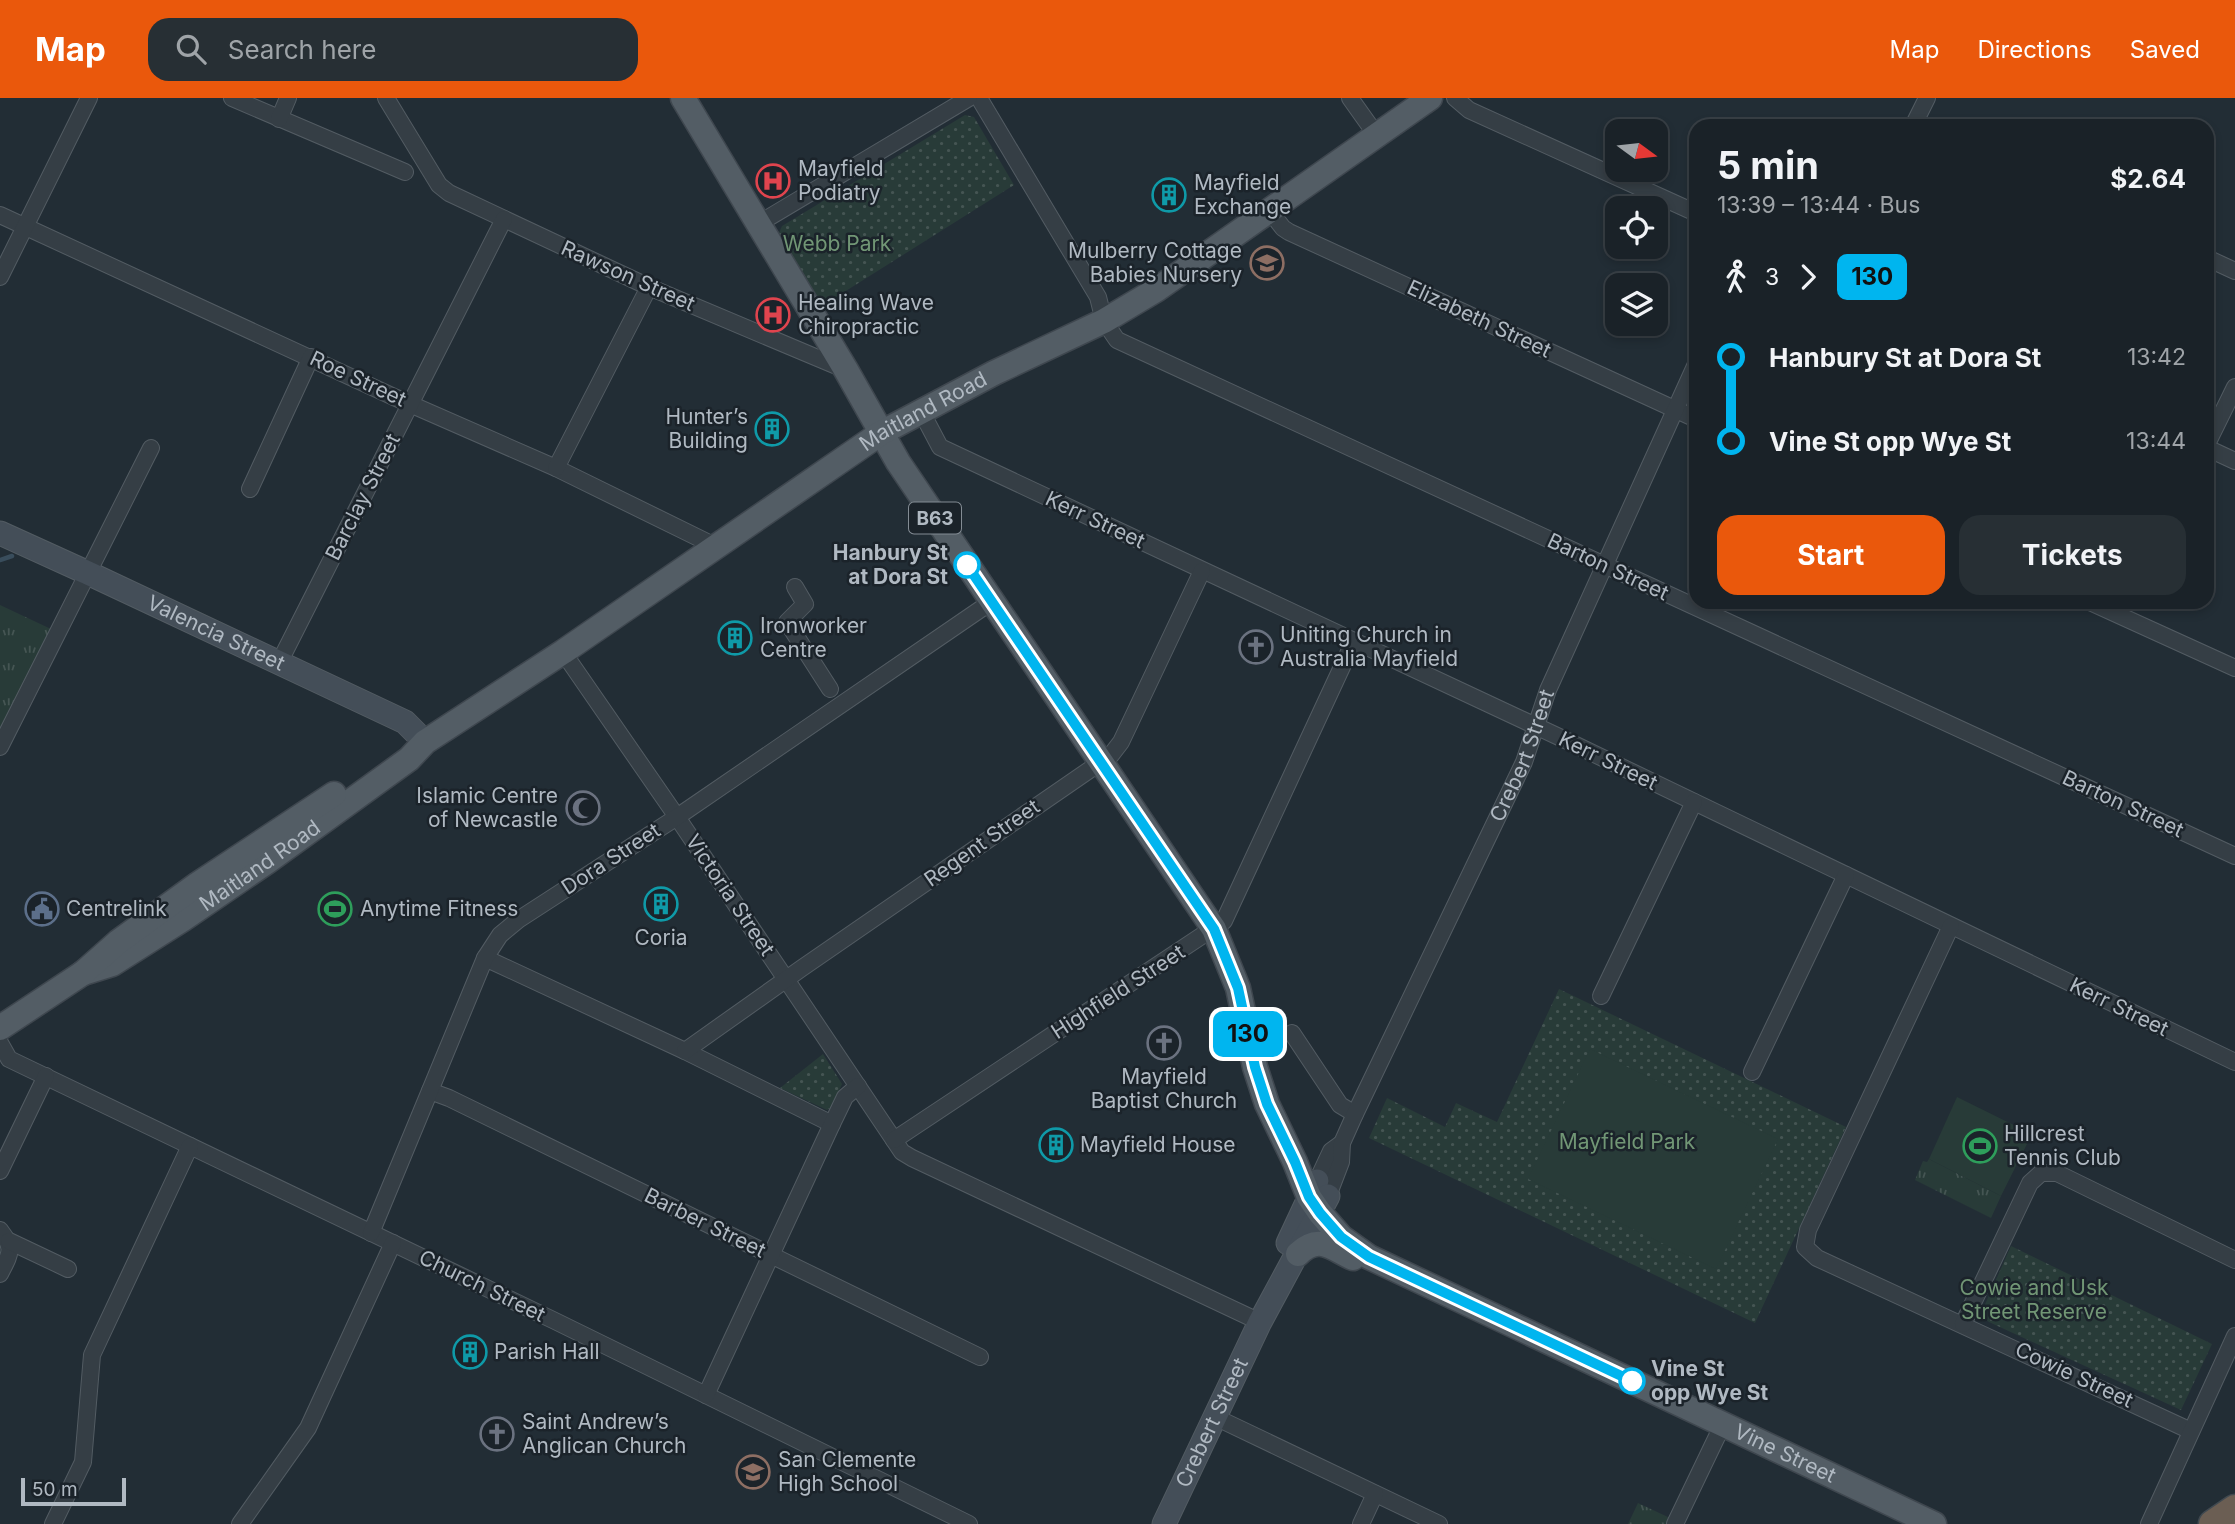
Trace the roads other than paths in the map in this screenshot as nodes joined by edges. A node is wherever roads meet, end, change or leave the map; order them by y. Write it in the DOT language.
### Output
graph roads {
  1 [pos="89,98"];
  2 [pos="232,98"];
  3 [pos="288,98"];
  4 [pos="386,98"];
  5 [pos="683,98"];
  6 [pos="969,98"];
  7 [pos="979,98"];
  8 [pos="1350,98"];
  9 [pos="1430,98"];
  10 [pos="1455,98"];
  11 [pos="1927,98"];
  12 [pos="279,119"];
  13 [pos="1916,119"];
  14 [pos="1377,136"];
  15 [pos="405,172"];
  16 [pos="1269,210"];
  17 [pos="1689,210"];
  18 [pos="0,215"];
  19 [pos="504,219"];
  20 [pos="758,224"];
  21 [pos="26,227"];
  22 [pos="2214,261"];
  23 [pos="2235,271"];
  24 [pos="0,277"];
  25 [pos="649,287"];
  26 [pos="1104,321"];
  27 [pos="311,357"];
  28 [pos="846,370"];
  29 [pos="1689,379"];
  30 [pos="2235,387"];
  31 [pos="411,404"];
  32 [pos="1675,410"];
  33 [pos="921,411"];
  34 [pos="1689,416"];
  35 [pos="2214,431"];
  36 [pos="881,433"];
  37 [pos="151,448"];
  38 [pos="2214,450"];
  39 [pos="2235,461"];
  40 [pos="556,468"];
  41 [pos="250,489"];
  42 [pos="0,533"];
  43 [pos="715,546"];
  44 [pos="1605,566"];
  45 [pos="1202,570"];
  46 [pos="88,573"];
  47 [pos="795,587"];
  48 [pos="991,602"];
  49 [pos="1689,605"];
  50 [pos="1698,609"];
  51 [pos="2105,609"];
  52 [pos="1354,641"];
  53 [pos="563,652"];
  54 [pos="279,663"];
  55 [pos="2235,668"];
  56 [pos="830,689"];
  57 [pos="1536,726"];
  58 [pos="425,742"];
  59 [pos="0,747"];
  60 [pos="1100,763"];
  61 [pos="1694,802"];
  62 [pos="677,817"];
  63 [pos="2235,856"];
  64 [pos="1846,875"];
  65 [pos="1951,926"];
  66 [pos="1214,929"];
  67 [pos="485,958"];
  68 [pos="786,979"];
  69 [pos="1601,996"];
  70 [pos="0,1028"];
  71 [pos="1292,1033"];
  72 [pos="0,1043"];
  73 [pos="685,1051"];
  74 [pos="2235,1062"];
  75 [pos="1752,1072"];
  76 [pos="46,1076"];
  77 [pos="858,1086"];
  78 [pos="430,1091"];
  79 [pos="1355,1115"];
  80 [pos="832,1124"];
  81 [pos="894,1140"];
  82 [pos="190,1146"];
  83 [pos="0,1171"];
  84 [pos="1318,1197"];
  85 [pos="371,1233"];
  86 [pos="4,1236"];
  87 [pos="393,1243"];
  88 [pos="1298,1254"];
  89 [pos="771,1255"];
  90 [pos="2235,1260"];
  91 [pos="68,1269"];
  92 [pos="0,1274"];
  93 [pos="1407,1275"];
  94 [pos="1260,1322"];
  95 [pos="1963,1324"];
  96 [pos="2235,1336"];
  97 [pos="980,1357"];
  98 [pos="706,1395"];
  99 [pos="1215,1417"];
  100 [pos="1723,1424"];
  101 [pos="2191,1431"];
  102 [pos="1376,1494"];
  103 [pos="2235,1509"];
  104 [pos="53,1524"];
  105 [pos="240,1524"];
  106 [pos="969,1524"];
  107 [pos="1164,1524"];
  108 [pos="1361,1524"];
  109 [pos="1439,1524"];
  110 [pos="1675,1524"];
  111 [pos="1934,1524"];
  112 [pos="2148,1524"];
  113 [pos="2213,1524"];
  1 -- 21 [label="street"];
  2 -- 12 [label="street"];
  3 -- 12 [label="street"];
  4 -- 19 [label="street, Rawson Street"];
  5 -- 20 [label="main road, B63"];
  6 -- 20 [label="street"];
  7 -- 26 [label="street"];
  8 -- 14 [label="street"];
  9 -- 14 [label="main road, Maitland Road"];
  10 -- 17 [label="street"];
  11 -- 13 [label="street"];
  12 -- 15 [label="street"];
  14 -- 16 [label="main road, Maitland Road"];
  16 -- 26 [label="main road, Maitland Road"];
  16 -- 32 [label="street, Elizabeth Street"];
  18 -- 21 [label="street, Roe Street"];
  19 -- 25 [label="street, Rawson Street"];
  19 -- 31 [label="street, Barclay Street"];
  20 -- 28 [label="main road, B63"];
  21 -- 24 [label="street"];
  21 -- 27 [label="street, Roe Street"];
  22 -- 23 [label="street"];
  25 -- 28 [label="street, Rawson Street"];
  25 -- 40 [label="street"];
  26 -- 33 [label="main road, Maitland Road"];
  26 -- 44 [label="street, Barton Street"];
  27 -- 31 [label="street, Roe Street"];
  27 -- 41 [label="street"];
  28 -- 36 [label="main road, B63"];
  29 -- 32 [label="street, Crebert Street"];
  30 -- 35 [label="street"];
  31 -- 40 [label="street, Roe Street"];
  31 -- 54 [label="street, Barclay Street"];
  32 -- 34 [label="street, Elizabeth Street"];
  32 -- 44 [label="street, Crebert Street"];
  33 -- 36 [label="main road, Maitland Road"];
  33 -- 45 [label="street, Kerr Street"];
  36 -- 43 [label="main road, Maitland Road"];
  36 -- 48 [label="main road, B63"];
  37 -- 46 [label="street"];
  38 -- 39 [label="street"];
  40 -- 43 [label="street, Roe Street"];
  42 -- 46 [label="street, Valencia Street"];
  43 -- 53 [label="main road, Maitland Road"];
  44 -- 49 [label="street, Barton Street"];
  44 -- 57 [label="street, Crebert Street"];
  45 -- 52 [label="street, Kerr Street"];
  45 -- 60 [label="street, Regent Street"];
  46 -- 54 [label="street, Valencia Street"];
  46 -- 59 [label="street"];
  47 -- 56 [label="street"];
  48 -- 60 [label="main road, B63"];
  48 -- 62 [label="street, Dora Street"];
  50 -- 63 [label="street, Barton Street"];
  51 -- 55 [label="street"];
  52 -- 57 [label="street, Kerr Street"];
  52 -- 66 [label="street, Highfield Street"];
  53 -- 58 [label="main road, Maitland Road"];
  53 -- 62 [label="street, Victoria Street"];
  54 -- 58 [label="street, Valencia Street"];
  57 -- 61 [label="street, Kerr Street"];
  57 -- 79 [label="street, Crebert Street"];
  58 -- 70 [label="main road, Maitland Road"];
  60 -- 66 [label="main road, B63"];
  60 -- 68 [label="street, Regent Street"];
  61 -- 64 [label="street, Kerr Street"];
  61 -- 69 [label="street"];
  62 -- 67 [label="street, Dora Street"];
  62 -- 68 [label="street, Victoria Street"];
  64 -- 65 [label="street, Kerr Street"];
  64 -- 75 [label="street"];
  65 -- 74 [label="street, Kerr Street"];
  65 -- 95 [label="street, Cowie Street"];
  66 -- 81 [label="street, Highfield Street"];
  66 -- 84 [label="main road, B63"];
  67 -- 73 [label="street"];
  67 -- 78 [label="street, Dora Street"];
  68 -- 73 [label="street, Regent Street"];
  68 -- 77 [label="street, Victoria Street"];
  71 -- 79 [label="street"];
  72 -- 76 [label="street, Church Street"];
  73 -- 80 [label="street"];
  76 -- 82 [label="street, Church Street"];
  76 -- 83 [label="street"];
  77 -- 80 [label="street"];
  77 -- 81 [label="street, Victoria Street"];
  78 -- 85 [label="street, Dora Street"];
  78 -- 89 [label="street, Barber Street"];
  79 -- 84 [label="street, Crebert Street"];
  80 -- 89 [label="street"];
  81 -- 94 [label="street, Victoria Street"];
  82 -- 85 [label="street, Church Street"];
  82 -- 104 [label="street"];
  84 -- 88 [label="street, Crebert Street"];
  84 -- 93 [label="main road, Vine Street / B63"];
  84 -- 94 [label="street, Crebert Street"];
  85 -- 87 [label="street, Church Street"];
  86 -- 91 [label="street"];
  86 -- 92 [label="street"];
  87 -- 98 [label="street, Church Street"];
  87 -- 105 [label="street"];
  88 -- 93 [label="main road, B63"];
  88 -- 94 [label="street, Crebert Street"];
  89 -- 97 [label="street, Barber Street"];
  89 -- 98 [label="street"];
  90 -- 95 [label="street"];
  93 -- 100 [label="main road, Vine Street / B63"];
  94 -- 99 [label="street, Crebert Street"];
  95 -- 101 [label="street, Cowie Street"];
  96 -- 101 [label="street"];
  98 -- 106 [label="street, Church Street"];
  99 -- 102 [label="street"];
  99 -- 107 [label="street, Crebert Street"];
  100 -- 110 [label="street"];
  100 -- 111 [label="main road, Vine Street / B63"];
  101 -- 112 [label="street"];
  102 -- 108 [label="street"];
  102 -- 109 [label="street"];
  103 -- 113 [label="highway"];
}
